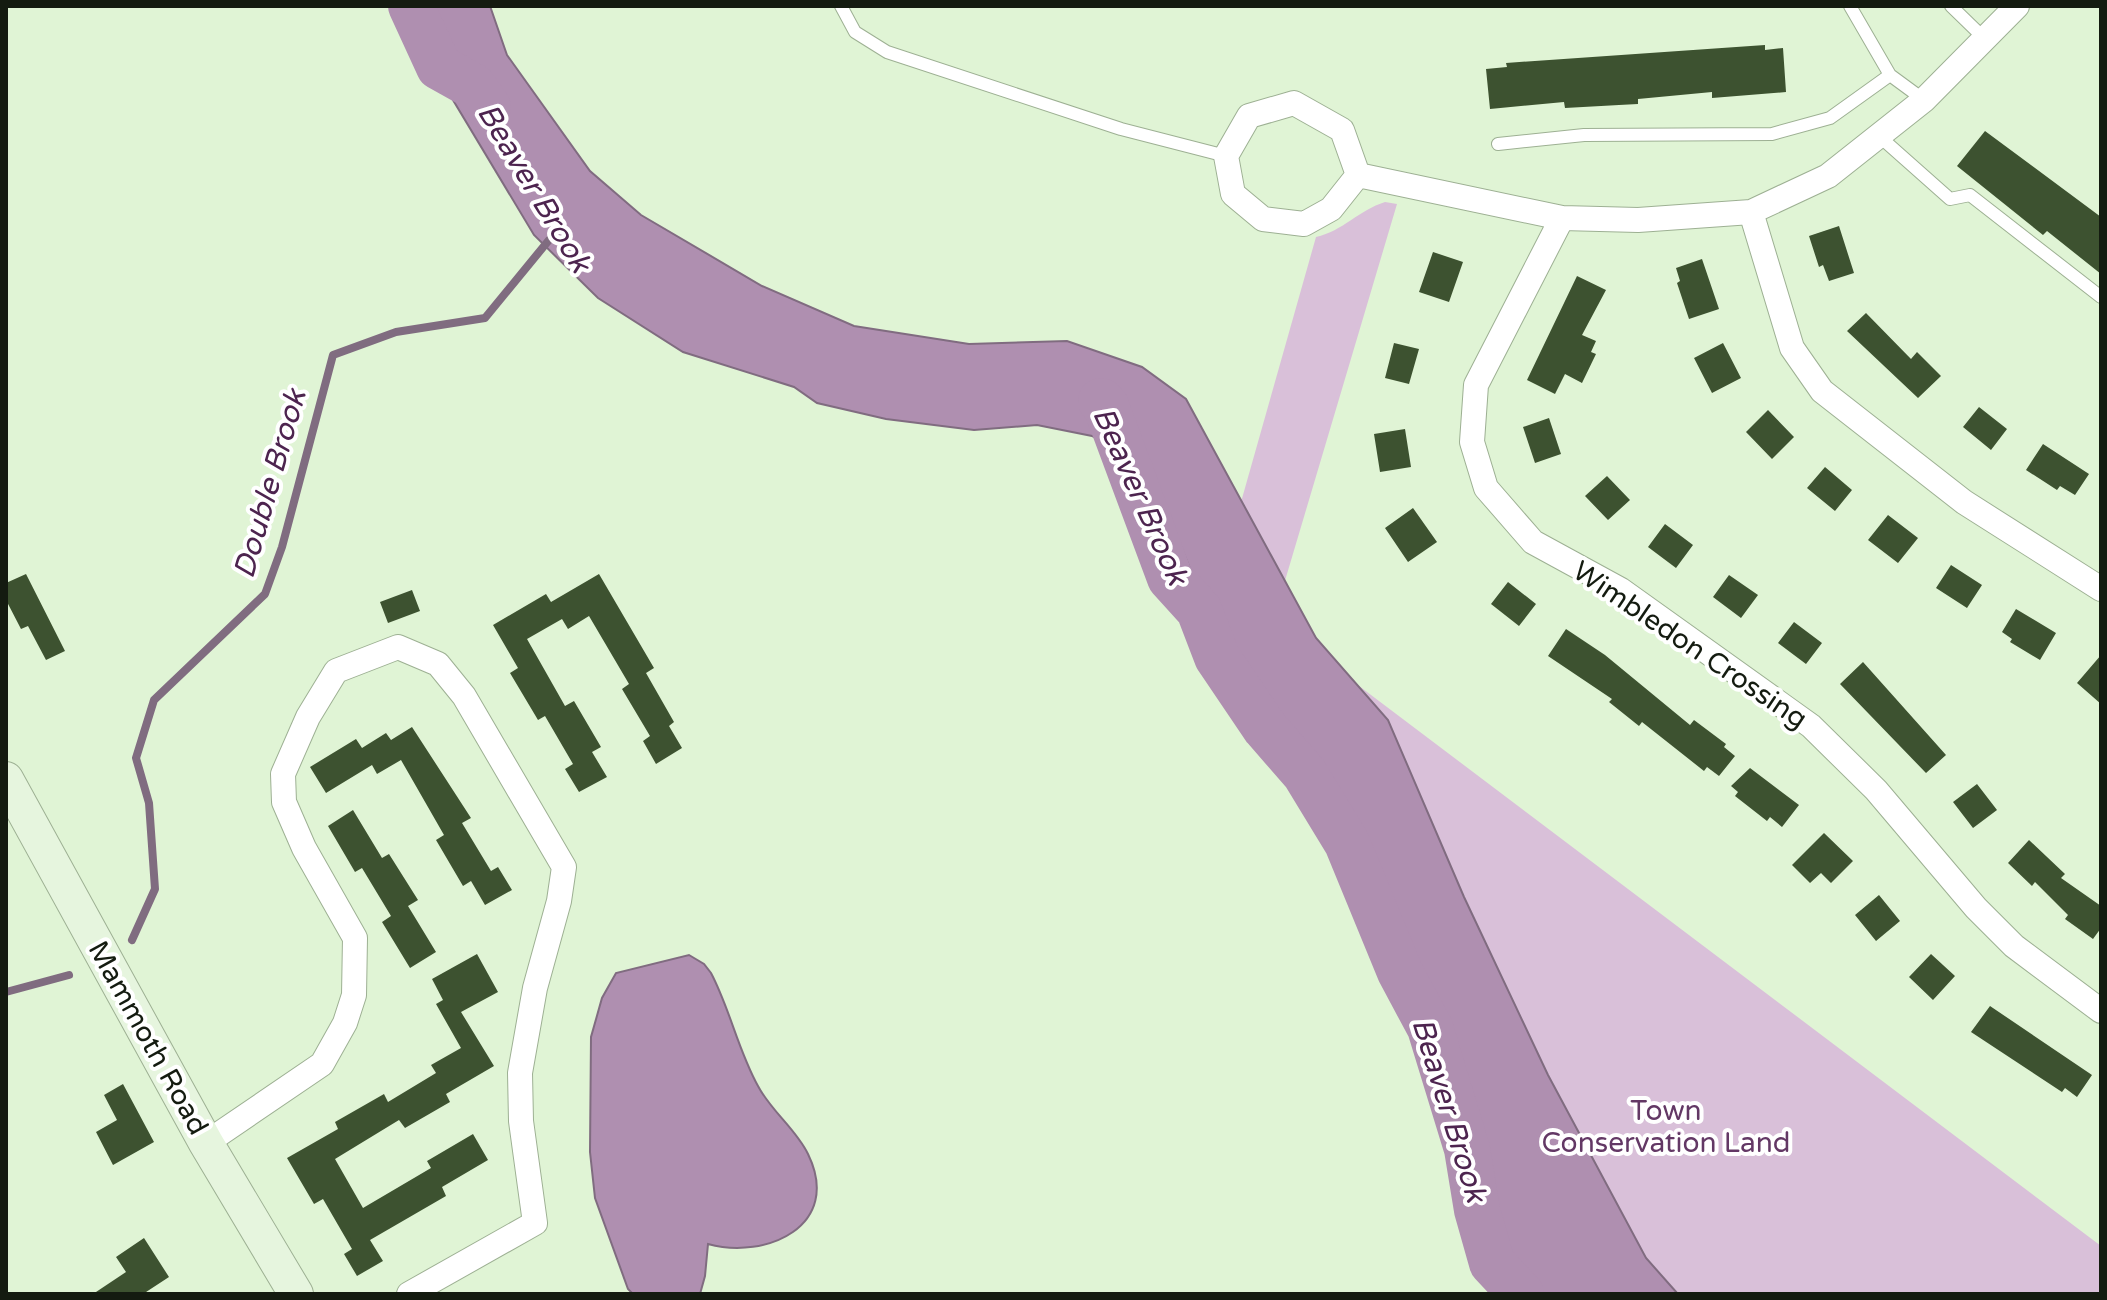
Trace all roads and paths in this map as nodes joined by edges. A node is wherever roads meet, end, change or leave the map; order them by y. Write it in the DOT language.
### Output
graph roads {
  1 [pos="841,6"];
  2 [pos="1850,6"];
  3 [pos="1951,6"];
  4 [pos="2017,6"];
  5 [pos="1986,40"];
  6 [pos="1890,75"];
  7 [pos="1924,100"];
  8 [pos="1879,136"];
  9 [pos="1498,144"];
  10 [pos="1226,156"];
  11 [pos="1358,175"];
  12 [pos="1751,212"];
  13 [pos="1562,218"];
  14 [pos="2101,297"];
  15 [pos="2101,589"];
  16 [pos="6,779"];
  17 [pos="2101,1011"];
  18 [pos="206,1143"];
  19 [pos="296,1294"];
  20 [pos="409,1294"];
  1 -- 10 [label="lane"];
  2 -- 6 [label="lane"];
  3 -- 5 [label="lane"];
  4 -- 5 [label="street"];
  5 -- 7 [label="street"];
  6 -- 7 [label="lane"];
  6 -- 9 [label="lane"];
  7 -- 8 [label="street"];
  8 -- 12 [label="street"];
  8 -- 14 [label="lane"];
  10 -- 11 [label="street"];
  10 -- 11 [label="street"];
  11 -- 13 [label="street"];
  12 -- 13 [label="street"];
  12 -- 15 [label="street"];
  13 -- 17 [label="street, Wimbledon Crossing"];
  16 -- 18 [label="main road, Mammoth Road"];
  18 -- 19 [label="main road, Mammoth Road"];
  18 -- 20 [label="street"];
}
